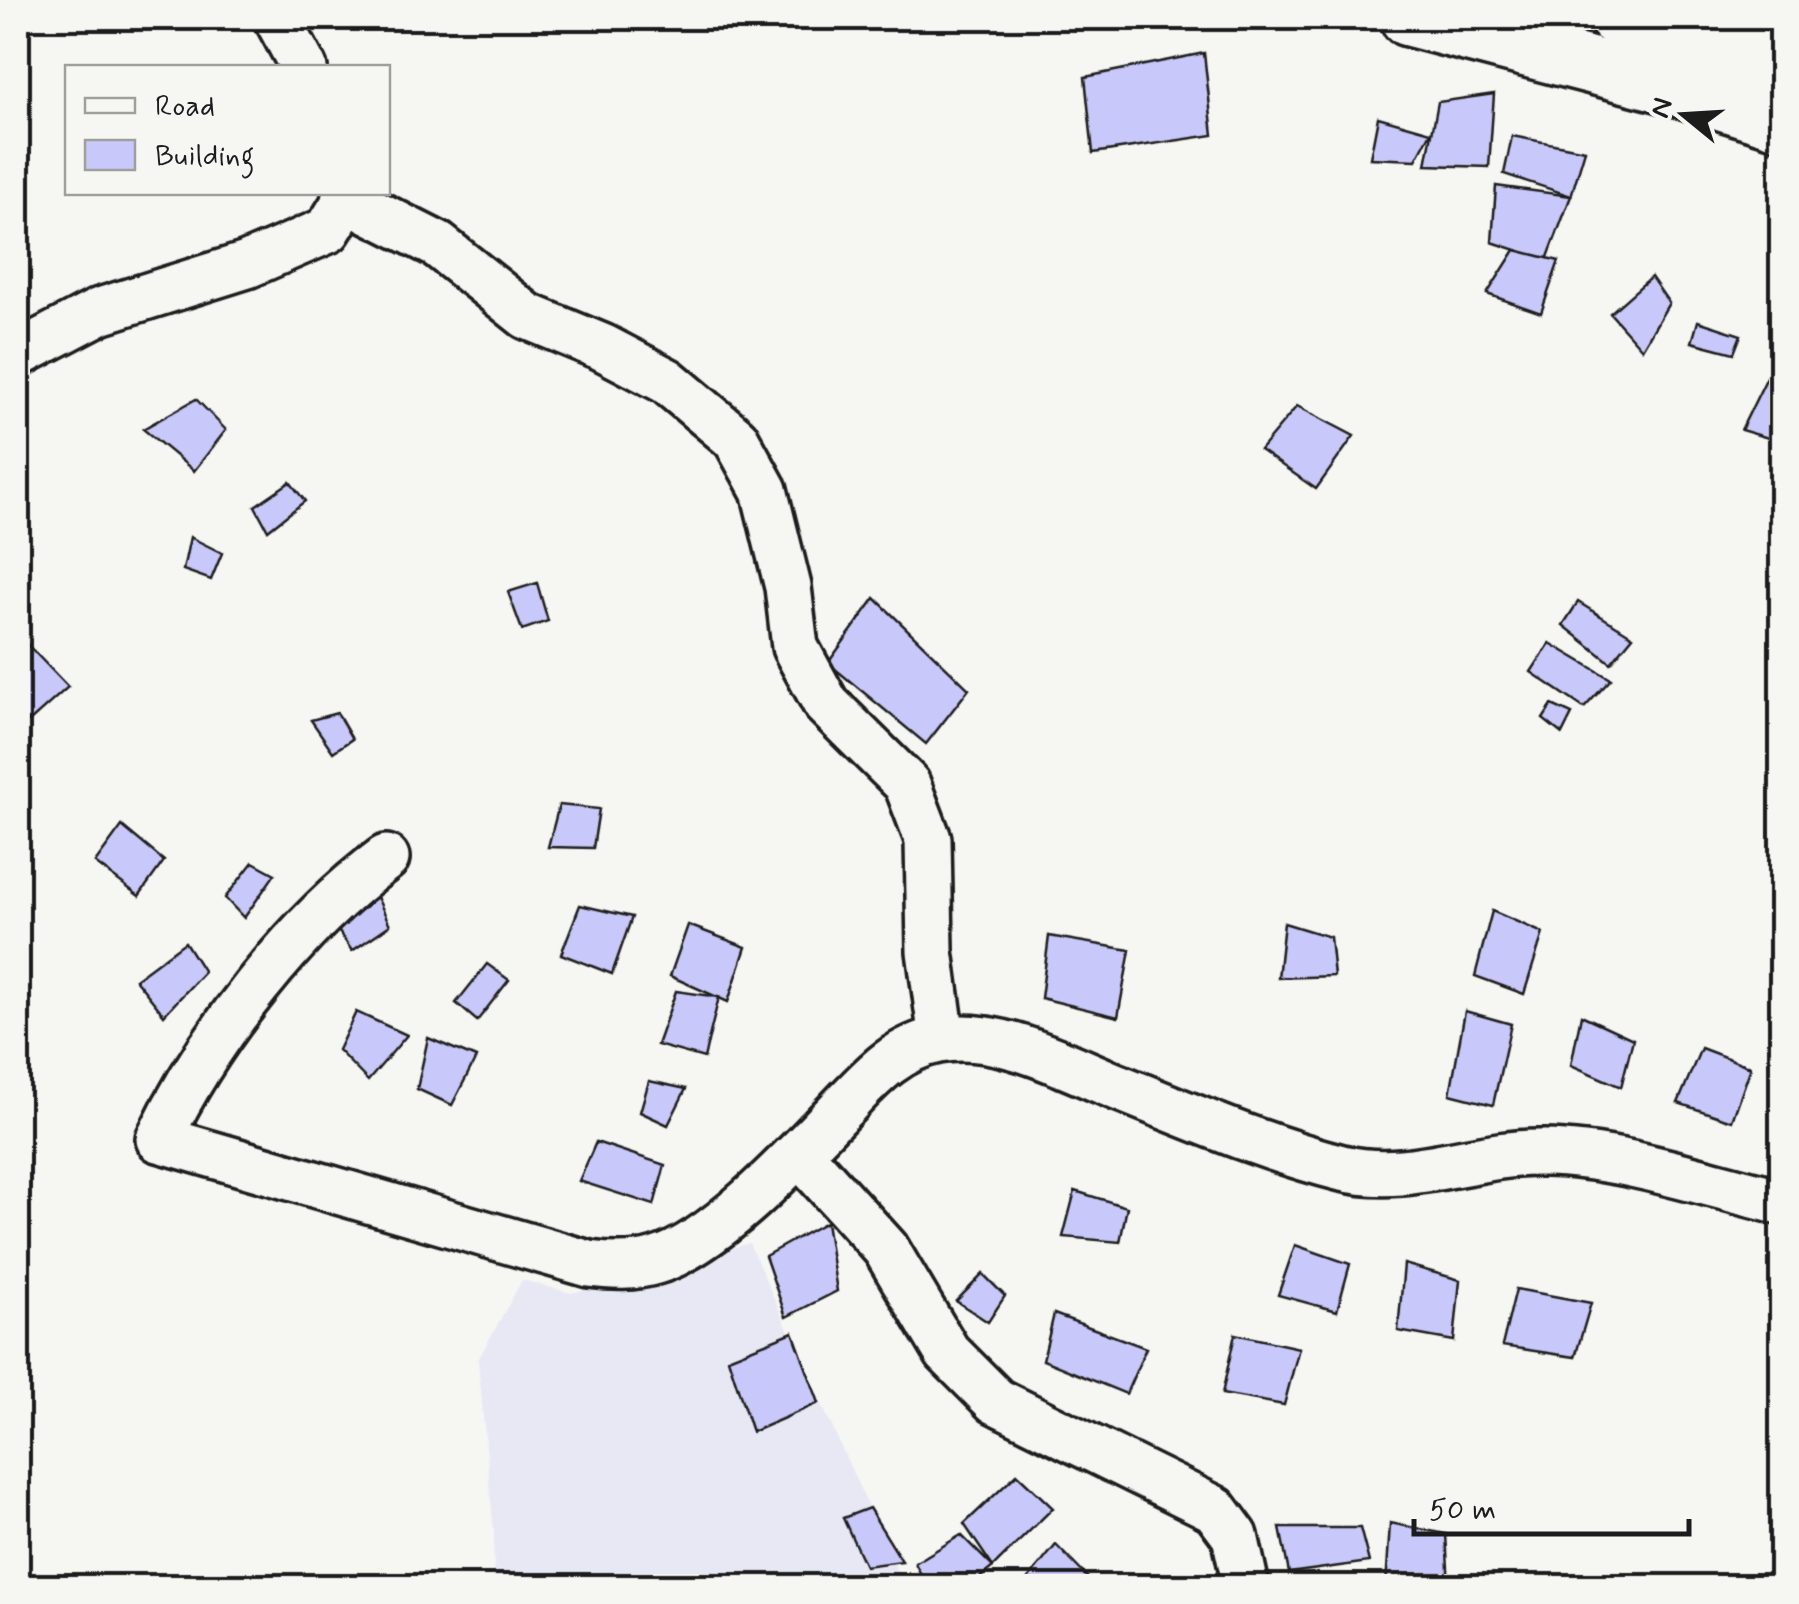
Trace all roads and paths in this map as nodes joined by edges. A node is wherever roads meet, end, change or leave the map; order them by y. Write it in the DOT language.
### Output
graph roads {
  1 [pos="277,18"];
  2 [pos="1408,18"];
  3 [pos="1617,18"];
  4 [pos="302,65"];
  5 [pos="1782,67"];
  6 [pos="1782,122"];
  7 [pos="346,196"];
  8 [pos="18,354"];
  9 [pos="386,858"];
  10 [pos="942,1039"];
  11 [pos="799,1153"];
  12 [pos="1782,1202"];
  13 [pos="1246,1586"];
  1 -- 4 [label="lane"];
  2 -- 6 [label="highway"];
  3 -- 5 [label="highway"];
  7 -- 8 [label="lane"];
  7 -- 10 [label="lane"];
  9 -- 11 [label="lane"];
  10 -- 11 [label="lane"];
  10 -- 12 [label="lane"];
  11 -- 13 [label="lane"];
}
